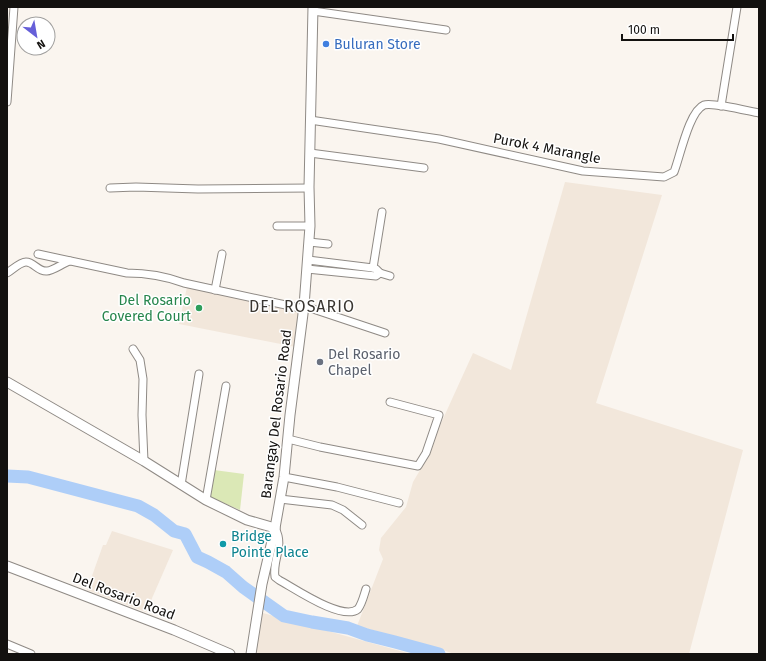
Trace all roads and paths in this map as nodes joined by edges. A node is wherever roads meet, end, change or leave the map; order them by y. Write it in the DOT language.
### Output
graph roads {
  1 [pos="737,7"];
  2 [pos="313,9"];
  3 [pos="12,11"];
  4 [pos="446,30"];
  5 [pos="9,45"];
  6 [pos="8,82"];
  7 [pos="7,102"];
  8 [pos="721,106"];
  9 [pos="759,113"];
  10 [pos="310,120"];
  11 [pos="310,153"];
  12 [pos="424,168"];
  13 [pos="110,188"];
  14 [pos="309,188"];
  15 [pos="382,212"];
  16 [pos="277,226"];
  17 [pos="310,226"];
  18 [pos="309,242"];
  19 [pos="328,244"];
  20 [pos="38,254"];
  21 [pos="222,254"];
  22 [pos="308,260"];
  23 [pos="71,261"];
  24 [pos="373,268"];
  25 [pos="307,270"];
  26 [pos="380,273"];
  27 [pos="7,274"];
  28 [pos="390,276"];
  29 [pos="216,290"];
  30 [pos="304,307"];
  31 [pos="385,333"];
  32 [pos="133,349"];
  33 [pos="199,374"];
  34 [pos="7,382"];
  35 [pos="226,386"];
  36 [pos="390,402"];
  37 [pos="288,438"];
  38 [pos="144,461"];
  39 [pos="284,477"];
  40 [pos="181,485"];
  41 [pos="280,499"];
  42 [pos="206,500"];
  43 [pos="399,503"];
  44 [pos="362,525"];
  45 [pos="275,528"];
  46 [pos="7,566"];
  47 [pos="366,589"];
  48 [pos="7,644"];
  49 [pos="31,654"];
  50 [pos="230,654"];
  51 [pos="251,654"];
  1 -- 8 [label="street"];
  2 -- 4 [label="street"];
  2 -- 10 [label="main road, Barangay Del Rosario Road"];
  3 -- 5 [label="street"];
  5 -- 6 [label="street"];
  6 -- 7 [label="street"];
  8 -- 9 [label="street, Purok 4 Marangle"];
  8 -- 10 [label="street, Purok 4 Marangle"];
  10 -- 11 [label="main road, Barangay Del Rosario Road"];
  11 -- 12 [label="street"];
  11 -- 14 [label="main road, Barangay Del Rosario Road"];
  13 -- 14 [label="street"];
  14 -- 17 [label="main road, Barangay Del Rosario Road"];
  15 -- 24 [label="street"];
  16 -- 17 [label="street"];
  17 -- 18 [label="main road, Barangay Del Rosario Road"];
  18 -- 19 [label="street"];
  18 -- 22 [label="main road, Barangay Del Rosario Road"];
  20 -- 23 [label="street"];
  21 -- 29 [label="street"];
  22 -- 24 [label="street"];
  22 -- 25 [label="main road, Barangay Del Rosario Road"];
  23 -- 27 [label="street"];
  23 -- 29 [label="street"];
  24 -- 26 [label="street"];
  25 -- 26 [label="street"];
  25 -- 30 [label="main road, Barangay Del Rosario Road"];
  26 -- 28 [label="street"];
  29 -- 30 [label="street"];
  30 -- 31 [label="street"];
  30 -- 37 [label="main road, Barangay Del Rosario Road"];
  32 -- 38 [label="street"];
  33 -- 40 [label="street"];
  34 -- 38 [label="main road"];
  35 -- 42 [label="street"];
  36 -- 37 [label="street"];
  37 -- 39 [label="main road, Barangay Del Rosario Road"];
  38 -- 40 [label="main road"];
  39 -- 41 [label="main road, Barangay Del Rosario Road"];
  39 -- 43 [label="street"];
  40 -- 42 [label="main road"];
  41 -- 44 [label="street"];
  41 -- 45 [label="main road, Barangay Del Rosario Road"];
  42 -- 45 [label="main road"];
  45 -- 47 [label="street"];
  45 -- 51 [label="main road, Barangay Del Rosario Road"];
  46 -- 50 [label="main road, Del Rosario Road"];
  48 -- 49 [label="street"];
}
